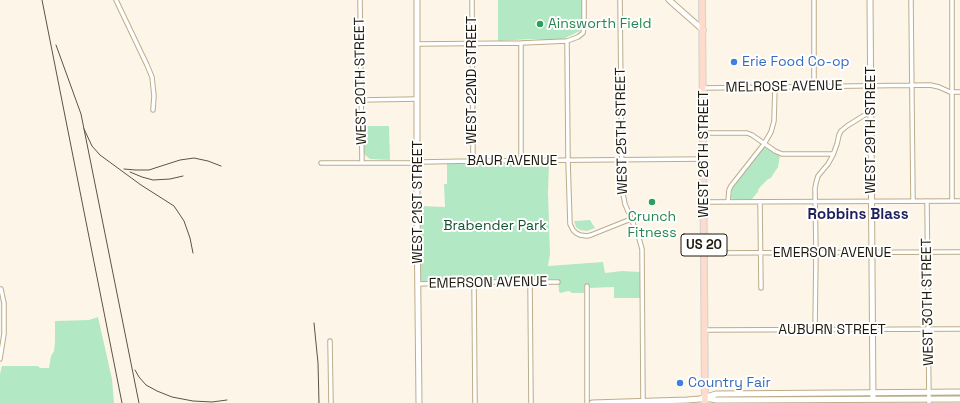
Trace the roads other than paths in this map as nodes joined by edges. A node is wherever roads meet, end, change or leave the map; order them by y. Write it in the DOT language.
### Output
graph roads {
  1 [pos="116,0"];
  2 [pos="360,0"];
  3 [pos="417,0"];
  4 [pos="472,0"];
  5 [pos="584,0"];
  6 [pos="620,0"];
  7 [pos="669,0"];
  8 [pos="702,0"];
  9 [pos="814,0"];
  10 [pos="870,0"];
  11 [pos="911,0"];
  12 [pos="952,0"];
  13 [pos="703,30"];
  14 [pos="567,41"];
  15 [pos="521,43"];
  16 [pos="418,44"];
  17 [pos="472,44"];
  18 [pos="912,85"];
  19 [pos="870,86"];
  20 [pos="775,87"];
  21 [pos="814,87"];
  22 [pos="703,88"];
  23 [pos="952,92"];
  24 [pos="960,92"];
  25 [pos="418,99"];
  26 [pos="361,100"];
  27 [pos="153,110"];
  28 [pos="871,111"];
  29 [pos="704,133"];
  30 [pos="764,144"];
  31 [pos="833,154"];
  32 [pos="704,159"];
  33 [pos="568,160"];
  34 [pos="622,160"];
  35 [pos="473,161"];
  36 [pos="521,161"];
  37 [pos="362,162"];
  38 [pos="417,162"];
  39 [pos="321,163"];
  40 [pos="871,201"];
  41 [pos="913,201"];
  42 [pos="927,201"];
  43 [pos="952,201"];
  44 [pos="960,201"];
  45 [pos="704,202"];
  46 [pos="728,202"];
  47 [pos="760,202"];
  48 [pos="816,202"];
  49 [pos="631,219"];
  50 [pos="872,252"];
  51 [pos="928,252"];
  52 [pos="960,252"];
  53 [pos="704,253"];
  54 [pos="760,253"];
  55 [pos="816,253"];
  56 [pos="474,282"];
  57 [pos="530,282"];
  58 [pos="558,282"];
  59 [pos="418,284"];
  60 [pos="587,286"];
  61 [pos="761,288"];
  62 [pos="1,289"];
  63 [pos="872,329"];
  64 [pos="929,329"];
  65 [pos="960,329"];
  66 [pos="705,330"];
  67 [pos="815,330"];
  68 [pos="330,341"];
  69 [pos="0,359"];
  70 [pos="960,392"];
  71 [pos="873,393"];
  72 [pos="929,393"];
  73 [pos="960,399"];
  74 [pos="705,400"];
  75 [pos="873,401"];
  76 [pos="929,401"];
  77 [pos="643,402"];
  78 [pos="331,403"];
  79 [pos="420,403"];
  80 [pos="475,403"];
  81 [pos="531,403"];
  82 [pos="587,403"];
  83 [pos="592,403"];
  1 -- 27 [label="street"];
  2 -- 26 [label="street, WEST 20TH STREET"];
  3 -- 16 [label="street, WEST 21ST STREET"];
  4 -- 17 [label="street, WEST 22ND STREET"];
  5 -- 14 [label="street"];
  6 -- 34 [label="street, WEST 25TH STREET"];
  7 -- 13 [label="street"];
  8 -- 13 [label="main road, WEST 26TH STREET / US 20"];
  9 -- 21 [label="street"];
  10 -- 19 [label="street, WEST 29TH STREET"];
  11 -- 18 [label="street"];
  12 -- 23 [label="street"];
  13 -- 22 [label="main road, WEST 26TH STREET / US 20"];
  14 -- 15 [label="street"];
  14 -- 33 [label="street"];
  15 -- 17 [label="street"];
  15 -- 36 [label="street"];
  16 -- 17 [label="street"];
  16 -- 25 [label="street, WEST 21ST STREET"];
  17 -- 35 [label="street, WEST 22ND STREET"];
  18 -- 19 [label="street, MELROSE AVENUE"];
  18 -- 23 [label="street, MELROSE AVENUE"];
  18 -- 41 [label="street"];
  19 -- 21 [label="street, MELROSE AVENUE"];
  19 -- 28 [label="street, WEST 29TH STREET"];
  20 -- 21 [label="street, MELROSE AVENUE"];
  20 -- 22 [label="street, MELROSE AVENUE"];
  20 -- 30 [label="street"];
  22 -- 29 [label="main road, WEST 26TH STREET / US 20"];
  23 -- 24 [label="street, MELROSE AVENUE"];
  23 -- 43 [label="street"];
  25 -- 26 [label="street"];
  25 -- 38 [label="street, WEST 21ST STREET"];
  26 -- 37 [label="street, WEST 20TH STREET"];
  28 -- 31 [label="street"];
  28 -- 40 [label="street, WEST 29TH STREET"];
  29 -- 30 [label="street"];
  29 -- 32 [label="main road, WEST 26TH STREET / US 20"];
  30 -- 31 [label="street"];
  30 -- 46 [label="street"];
  31 -- 48 [label="street"];
  32 -- 34 [label="street, BAUR AVENUE"];
  32 -- 45 [label="main road, WEST 26TH STREET / US 20"];
  33 -- 34 [label="street, BAUR AVENUE"];
  33 -- 36 [label="street, BAUR AVENUE"];
  33 -- 49 [label="street"];
  34 -- 49 [label="street, WEST 25TH STREET"];
  35 -- 36 [label="street, BAUR AVENUE"];
  35 -- 38 [label="street, BAUR AVENUE"];
  37 -- 38 [label="street, BAUR AVENUE"];
  37 -- 39 [label="street, BAUR AVENUE"];
  38 -- 59 [label="street, WEST 21ST STREET"];
  40 -- 41 [label="street"];
  40 -- 48 [label="street"];
  40 -- 50 [label="street, WEST 29TH STREET"];
  41 -- 42 [label="street"];
  42 -- 43 [label="street"];
  42 -- 51 [label="street, WEST 30TH STREET"];
  43 -- 44 [label="street"];
  45 -- 46 [label="street"];
  45 -- 53 [label="main road, WEST 26TH STREET / US 20"];
  46 -- 47 [label="street"];
  47 -- 48 [label="street"];
  47 -- 54 [label="street"];
  48 -- 55 [label="street"];
  49 -- 77 [label="street, WEST 25TH STREET"];
  50 -- 51 [label="street, EMERSON AVENUE"];
  50 -- 55 [label="street, EMERSON AVENUE"];
  50 -- 63 [label="street, WEST 29TH STREET"];
  51 -- 52 [label="street, EMERSON AVENUE"];
  51 -- 64 [label="street, WEST 30TH STREET"];
  53 -- 54 [label="street, EMERSON AVENUE"];
  53 -- 66 [label="main road, WEST 26TH STREET / US 20"];
  54 -- 55 [label="street, EMERSON AVENUE"];
  54 -- 61 [label="street"];
  55 -- 67 [label="street"];
  56 -- 57 [label="street, EMERSON AVENUE"];
  56 -- 59 [label="street, EMERSON AVENUE"];
  56 -- 80 [label="street"];
  57 -- 58 [label="street, EMERSON AVENUE"];
  57 -- 81 [label="street"];
  59 -- 79 [label="street, WEST 21ST STREET"];
  60 -- 82 [label="street"];
  62 -- 69 [label="street"];
  63 -- 64 [label="street, AUBURN STREET"];
  63 -- 67 [label="street, AUBURN STREET"];
  63 -- 71 [label="street, WEST 29TH STREET"];
  64 -- 65 [label="street, AUBURN STREET"];
  64 -- 72 [label="street, WEST 30TH STREET"];
  66 -- 67 [label="street, AUBURN STREET"];
  66 -- 74 [label="main road, WEST 26TH STREET / US 20"];
  68 -- 78 [label="street"];
  70 -- 72 [label="street"];
  71 -- 72 [label="street"];
  71 -- 74 [label="street"];
  71 -- 75 [label="street, WEST 29TH STREET"];
  72 -- 76 [label="street, WEST 30TH STREET"];
  73 -- 76 [label="street"];
  74 -- 75 [label="street"];
  74 -- 77 [label="street"];
  75 -- 76 [label="street"];
  77 -- 83 [label="street"];
}
